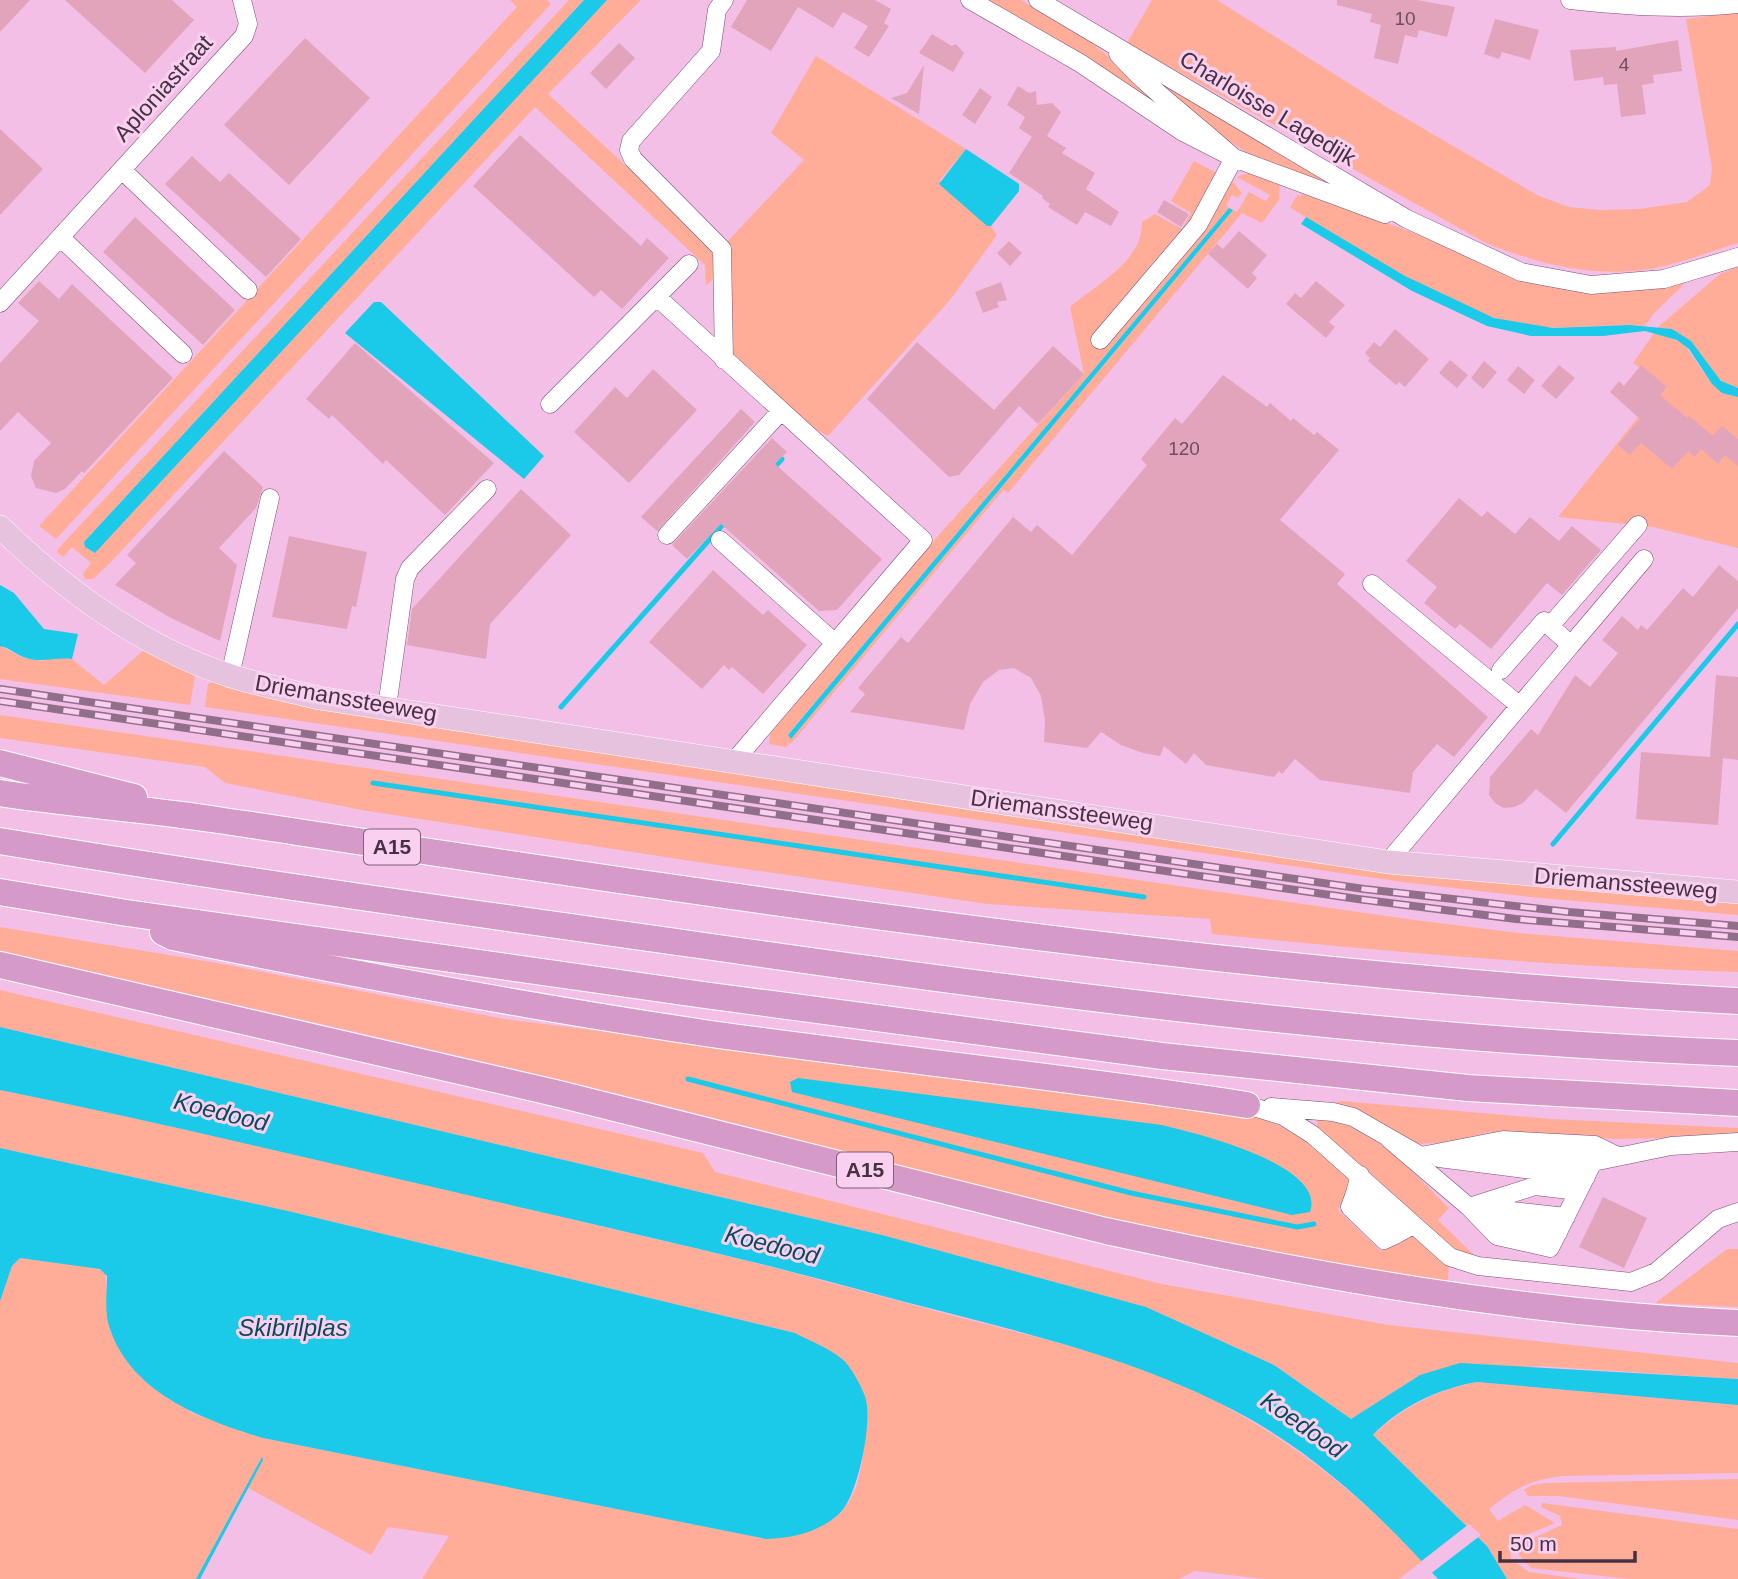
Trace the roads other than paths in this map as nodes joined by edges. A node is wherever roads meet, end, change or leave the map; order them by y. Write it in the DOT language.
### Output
graph roads {
  1 [pos="242,0"];
  2 [pos="724,0"];
  3 [pos="970,0"];
  4 [pos="1038,0"];
  5 [pos="1570,0"];
  6 [pos="1738,4"];
  7 [pos="1104,39"];
  8 [pos="1234,158"];
  9 [pos="122,170"];
  10 [pos="1407,219"];
  11 [pos="60,237"];
  12 [pos="1738,257"];
  13 [pos="689,264"];
  14 [pos="248,290"];
  15 [pos="657,297"];
  16 [pos="0,303"];
  17 [pos="1100,340"];
  18 [pos="183,354"];
  19 [pos="724,360"];
  20 [pos="550,404"];
  21 [pos="781,411"];
  22 [pos="487,489"];
  23 [pos="270,498"];
  24 [pos="1638,525"];
  25 [pos="0,527"];
  26 [pos="667,535"];
  27 [pos="720,540"];
  28 [pos="1644,559"];
  29 [pos="1372,584"];
  30 [pos="1550,626"];
  31 [pos="835,643"];
  32 [pos="1571,645"];
  33 [pos="1502,670"];
  34 [pos="230,676"];
  35 [pos="1520,706"];
  36 [pos="387,707"];
  37 [pos="735,760"];
  38 [pos="0,763"];
  39 [pos="0,793"];
  40 [pos="212,818"];
  41 [pos="0,841"];
  42 [pos="1388,862"];
  43 [pos="0,892"];
  44 [pos="1738,892"];
  45 [pos="127,913"];
  46 [pos="0,965"];
  47 [pos="1738,1001"];
  48 [pos="1738,1053"];
  49 [pos="1738,1103"];
  50 [pos="1247,1105"];
  51 [pos="1390,1139"];
  52 [pos="1738,1142"];
  53 [pos="1421,1156"];
  54 [pos="1618,1156"];
  55 [pos="1360,1175"];
  56 [pos="1576,1197"];
  57 [pos="1469,1207"];
  58 [pos="1738,1212"];
  59 [pos="1405,1230"];
  60 [pos="1738,1323"];
  1 -- 9 [label="street, Aploniastraat"];
  2 -- 19 [label="street"];
  3 -- 8 [label="street, Charloisse Lagedijk"];
  4 -- 7 [label="street, Charloisse Lagedijk"];
  5 -- 6 [label="street"];
  7 -- 8 [label="street, Charloisse Lagedijk"];
  7 -- 10 [label="street, Charloisse Lagedijk"];
  8 -- 10 [label="street, Charloisse Lagedijk"];
  8 -- 17 [label="street"];
  9 -- 11 [label="street, Aploniastraat"];
  9 -- 14 [label="street, Aploniastraat"];
  10 -- 12 [label="street, Charloisse Lagedijk"];
  11 -- 16 [label="street, Aploniastraat"];
  11 -- 18 [label="street"];
  13 -- 15 [label="street"];
  15 -- 19 [label="street"];
  15 -- 20 [label="street"];
  19 -- 21 [label="street"];
  21 -- 26 [label="street"];
  21 -- 31 [label="street"];
  22 -- 36 [label="street"];
  23 -- 34 [label="street"];
  24 -- 30 [label="street"];
  25 -- 34 [label="main road, Driemanssteeweg"];
  27 -- 31 [label="street"];
  28 -- 32 [label="street"];
  29 -- 35 [label="street"];
  30 -- 32 [label="street"];
  30 -- 33 [label="street"];
  31 -- 37 [label="street"];
  32 -- 35 [label="street"];
  34 -- 36 [label="main road, Driemanssteeweg"];
  35 -- 42 [label="street"];
  36 -- 37 [label="main road, Driemanssteeweg"];
  37 -- 42 [label="main road, Driemanssteeweg"];
  38 -- 40 [label="highway, A15"];
  39 -- 40 [label="highway, A15"];
  40 -- 47 [label="highway, A15"];
  41 -- 48 [label="highway, A15"];
  42 -- 44 [label="main road, Driemanssteeweg"];
  43 -- 45 [label="highway"];
  45 -- 49 [label="highway"];
  45 -- 50 [label="highway"];
  46 -- 60 [label="highway, A15"];
  50 -- 51 [label="street"];
  50 -- 55 [label="street"];
  51 -- 53 [label="street"];
  51 -- 57 [label="street"];
  52 -- 54 [label="street"];
  53 -- 54 [label="street"];
  53 -- 56 [label="street"];
  54 -- 56 [label="street"];
  55 -- 59 [label="street"];
  55 -- 59 [label="street"];
  56 -- 57 [label="street"];
  56 -- 57 [label="street"];
  56 -- 57 [label="street"];
  58 -- 59 [label="street"];
}
